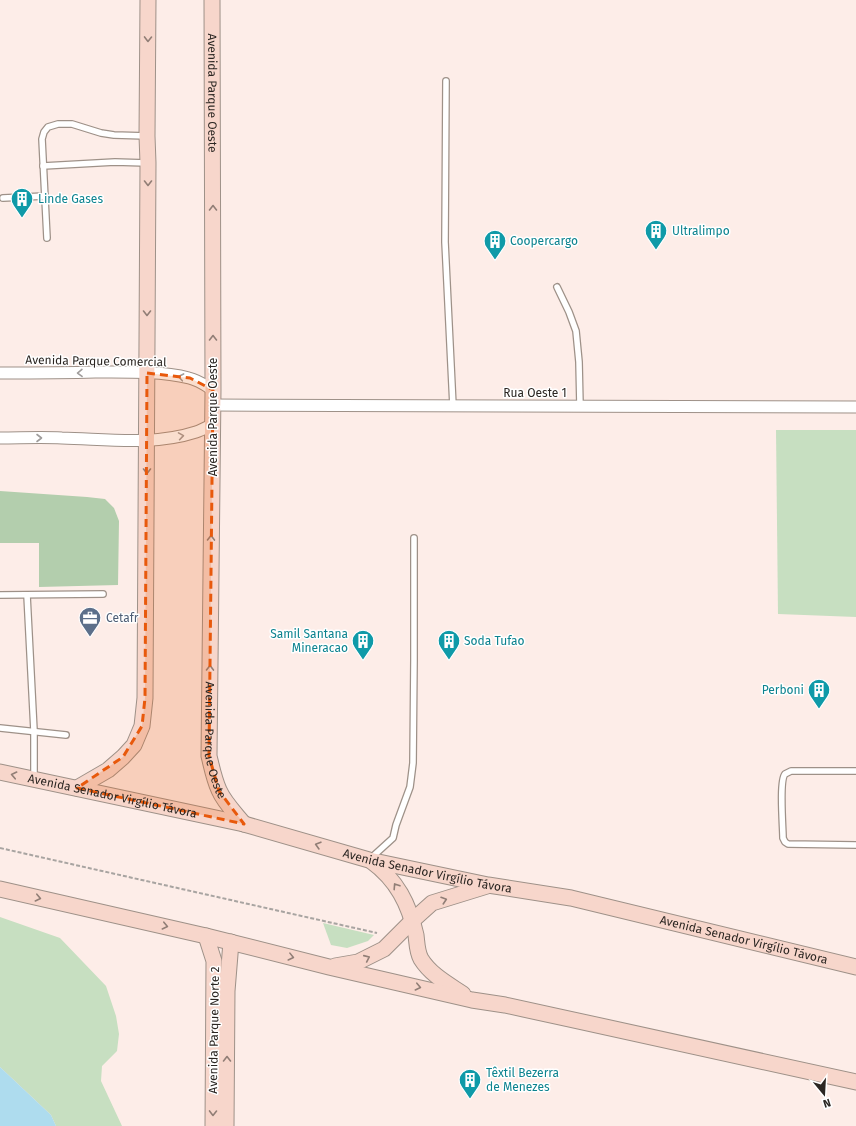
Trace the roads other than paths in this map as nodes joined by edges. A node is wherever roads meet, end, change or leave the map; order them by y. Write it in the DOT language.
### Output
graph roads {
  1 [pos="148,0"];
  2 [pos="212,0"];
  3 [pos="446,81"];
  4 [pos="147,136"];
  5 [pos="148,163"];
  6 [pos="43,166"];
  7 [pos="46,196"];
  8 [pos="3,198"];
  9 [pos="47,238"];
  10 [pos="557,287"];
  11 [pos="0,373"];
  12 [pos="147,373"];
  13 [pos="213,390"];
  14 [pos="213,405"];
  15 [pos="453,406"];
  16 [pos="580,406"];
  17 [pos="856,407"];
  18 [pos="213,424"];
  19 [pos="0,438"];
  20 [pos="147,440"];
  21 [pos="414,538"];
  22 [pos="103,594"];
  23 [pos="0,595"];
  24 [pos="27,595"];
  25 [pos="0,728"];
  26 [pos="34,731"];
  27 [pos="66,735"];
  28 [pos="856,770"];
  29 [pos="0,772"];
  30 [pos="34,779"];
  31 [pos="77,788"];
  32 [pos="244,824"];
  33 [pos="856,845"];
  34 [pos="369,860"];
  35 [pos="488,885"];
  36 [pos="0,889"];
  37 [pos="412,921"];
  38 [pos="206,936"];
  39 [pos="231,942"];
  40 [pos="329,967"];
  41 [pos="856,967"];
  42 [pos="472,1000"];
  43 [pos="856,1082"];
  44 [pos="213,1126"];
  45 [pos="226,1126"];
  1 -- 4 [label="street, one-way"];
  13 -- 2 [label="street, Avenida Parque Oeste, one-way"];
  3 -- 15 [label="lane"];
  4 -- 5 [label="street"];
  4 -- 6 [label="lane"];
  5 -- 6 [label="lane"];
  5 -- 12 [label="street, one-way"];
  6 -- 7 [label="lane"];
  7 -- 8 [label="lane"];
  7 -- 9 [label="lane"];
  10 -- 16 [label="lane"];
  12 -- 11 [label="street, Avenida Parque Comercial, one-way"];
  13 -- 12 [label="street, Avenida Parque Comercial, one-way"];
  12 -- 20 [label="street"];
  13 -- 14 [label="street, Avenida Parque Oeste"];
  14 -- 15 [label="street, Rua Oeste 1"];
  14 -- 18 [label="street, Avenida Parque Oeste"];
  15 -- 16 [label="street, Rua Oeste 1"];
  16 -- 17 [label="street, Rua Oeste 1"];
  20 -- 18 [label="street, one-way"];
  32 -- 18 [label="street, Avenida Parque Oeste, one-way"];
  19 -- 20 [label="street, one-way"];
  20 -- 31 [label="street, one-way"];
  21 -- 34 [label="lane"];
  22 -- 24 [label="lane"];
  23 -- 24 [label="lane"];
  24 -- 26 [label="lane"];
  25 -- 26 [label="lane"];
  26 -- 27 [label="lane"];
  26 -- 30 [label="lane"];
  28 -- 33 [label="lane"];
  30 -- 29 [label="street, Avenida Senador Virgílio Távora, one-way"];
  30 -- 31 [label="street, Avenida Senador Virgílio Távora"];
  31 -- 32 [label="street, Avenida Senador Virgílio Távora"];
  34 -- 32 [label="street, Avenida Senador Virgílio Távora, one-way"];
  34 -- 35 [label="street, Avenida Senador Virgílio Távora"];
  37 -- 34 [label="street, one-way"];
  37 -- 35 [label="street, one-way"];
  35 -- 41 [label="street, Avenida Senador Virgílio Távora"];
  36 -- 38 [label="street, one-way"];
  40 -- 37 [label="street, one-way"];
  37 -- 42 [label="street"];
  38 -- 39 [label="street"];
  38 -- 44 [label="street, Avenida Parque Norte 2, one-way"];
  39 -- 40 [label="street, one-way"];
  45 -- 39 [label="street, Avenida Parque Norte 2, one-way"];
  40 -- 42 [label="street, one-way"];
  42 -- 43 [label="street"];
}
